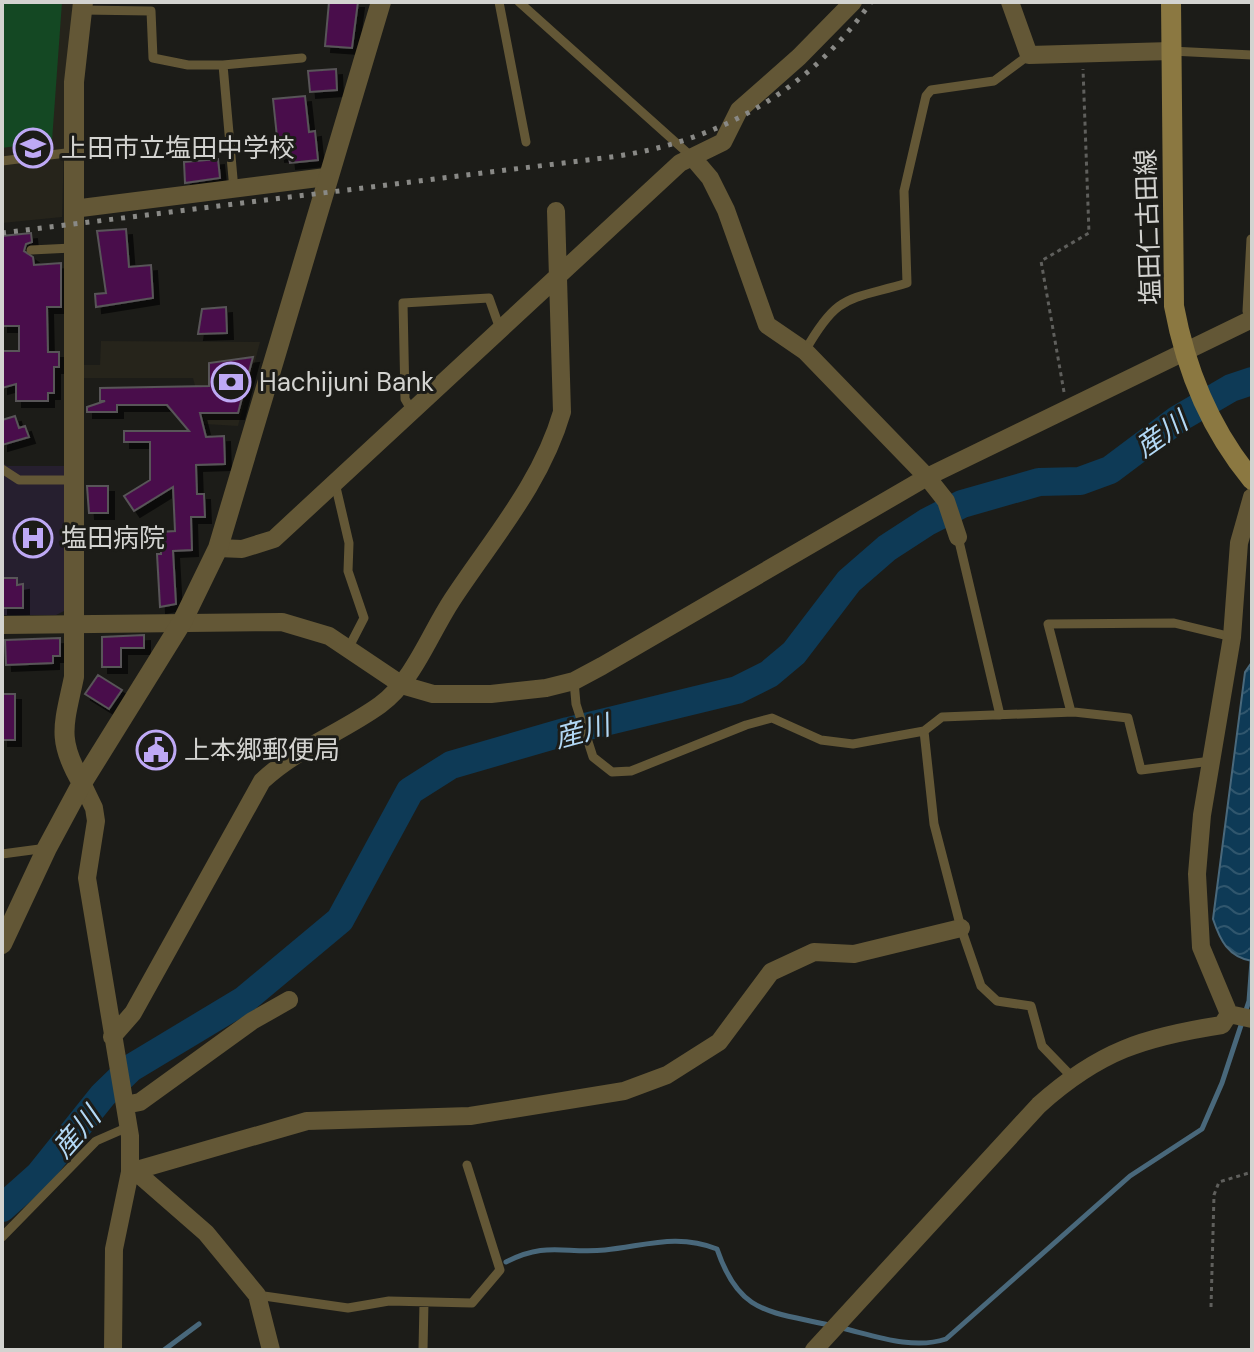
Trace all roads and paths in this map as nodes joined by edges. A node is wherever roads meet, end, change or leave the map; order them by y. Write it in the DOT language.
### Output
graph roads {
  1 [pos="381,2"];
  2 [pos="499,2"];
  3 [pos="519,2"];
  4 [pos="853,2"];
  5 [pos="1010,2"];
  6 [pos="1171,2"];
  7 [pos="82,6"];
  8 [pos="1171,51"];
  9 [pos="1082,54"];
  10 [pos="1029,55"];
  11 [pos="1252,55"];
  12 [pos="302,58"];
  13 [pos="223,65"];
  14 [pos="526,142"];
  15 [pos="74,152"];
  16 [pos="693,158"];
  17 [pos="2,161"];
  18 [pos="326,177"];
  19 [pos="234,191"];
  20 [pos="73,209"];
  21 [pos="556,211"];
  22 [pos="1251,239"];
  23 [pos="72,248"];
  24 [pos="31,250"];
  25 [pos="558,275"];
  26 [pos="1252,319"];
  27 [pos="500,329"];
  28 [pos="805,351"];
  29 [pos="1185,354"];
  30 [pos="1067,407"];
  31 [pos="412,411"];
  32 [pos="2,469"];
  33 [pos="927,477"];
  34 [pos="72,480"];
  35 [pos="1252,480"];
  36 [pos="335,483"];
  37 [pos="1252,497"];
  38 [pos="958,537"];
  39 [pos="218,548"];
  40 [pos="182,622"];
  41 [pos="73,624"];
  42 [pos="2,625"];
  43 [pos="1232,637"];
  44 [pos="349,647"];
  45 [pos="574,681"];
  46 [pos="402,685"];
  47 [pos="1071,712"];
  48 [pos="1000,715"];
  49 [pos="924,731"];
  50 [pos="1211,761"];
  51 [pos="82,783"];
  52 [pos="47,848"];
  53 [pos="2,854"];
  54 [pos="961,928"];
  55 [pos="2,944"];
  56 [pos="289,1000"];
  57 [pos="1229,1014"];
  58 [pos="1252,1019"];
  59 [pos="114,1042"];
  60 [pos="1071,1076"];
  61 [pos="125,1103"];
  62 [pos="128,1127"];
  63 [pos="467,1165"];
  64 [pos="132,1172"];
  65 [pos="1252,1172"];
  66 [pos="2,1237"];
  67 [pos="257,1295"];
  68 [pos="424,1302"];
  69 [pos="1211,1307"];
  70 [pos="113,1350"];
  71 [pos="271,1350"];
  72 [pos="423,1350"];
  73 [pos="814,1350"];
  1 -- 18 [label="street"];
  2 -- 14 [label="lane"];
  3 -- 16 [label="lane"];
  4 -- 16 [label="street"];
  5 -- 10 [label="street"];
  6 -- 8 [label="main road, 塩田仁古田線"];
  7 -- 13 [label="lane"];
  7 -- 15 [label="street"];
  8 -- 9 [label="street"];
  8 -- 11 [label="lane"];
  8 -- 29 [label="main road, 塩田仁古田線"];
  9 -- 10 [label="street"];
  9 -- 30 [label="path"];
  10 -- 28 [label="lane"];
  12 -- 13 [label="lane"];
  13 -- 19 [label="lane"];
  15 -- 17 [label="lane"];
  15 -- 20 [label="street"];
  16 -- 25 [label="street"];
  16 -- 28 [label="street"];
  18 -- 19 [label="street"];
  18 -- 39 [label="street"];
  19 -- 20 [label="street"];
  20 -- 23 [label="street"];
  21 -- 25 [label="street"];
  22 -- 26 [label="lane"];
  23 -- 24 [label="lane"];
  23 -- 34 [label="street"];
  25 -- 27 [label="street"];
  25 -- 46 [label="street"];
  26 -- 29 [label="street"];
  27 -- 31 [label="street"];
  27 -- 31 [label="lane"];
  28 -- 33 [label="street"];
  29 -- 30 [label="street"];
  29 -- 35 [label="main road, 塩田仁古田線"];
  30 -- 33 [label="street"];
  31 -- 36 [label="street"];
  32 -- 34 [label="lane"];
  33 -- 38 [label="street"];
  33 -- 45 [label="street"];
  34 -- 41 [label="street"];
  36 -- 39 [label="street"];
  36 -- 44 [label="lane"];
  37 -- 43 [label="street"];
  38 -- 48 [label="lane"];
  39 -- 40 [label="street"];
  40 -- 41 [label="street"];
  40 -- 44 [label="street"];
  40 -- 51 [label="street"];
  41 -- 42 [label="street"];
  41 -- 51 [label="street"];
  43 -- 47 [label="lane"];
  43 -- 50 [label="street"];
  44 -- 46 [label="street"];
  45 -- 46 [label="street"];
  45 -- 49 [label="lane"];
  46 -- 59 [label="street"];
  47 -- 48 [label="lane"];
  47 -- 50 [label="lane"];
  48 -- 49 [label="lane"];
  49 -- 54 [label="lane"];
  50 -- 57 [label="street"];
  51 -- 52 [label="street"];
  51 -- 59 [label="street"];
  52 -- 53 [label="lane"];
  52 -- 55 [label="street"];
  54 -- 60 [label="lane"];
  54 -- 64 [label="street"];
  56 -- 61 [label="street"];
  57 -- 58 [label="street"];
  57 -- 60 [label="street"];
  59 -- 61 [label="street"];
  60 -- 73 [label="street"];
  61 -- 62 [label="street"];
  62 -- 64 [label="street"];
  62 -- 66 [label="lane"];
  63 -- 68 [label="lane"];
  64 -- 67 [label="street"];
  64 -- 70 [label="street"];
  65 -- 69 [label="path"];
  67 -- 68 [label="lane"];
  67 -- 71 [label="street"];
  68 -- 72 [label="lane"];
}
